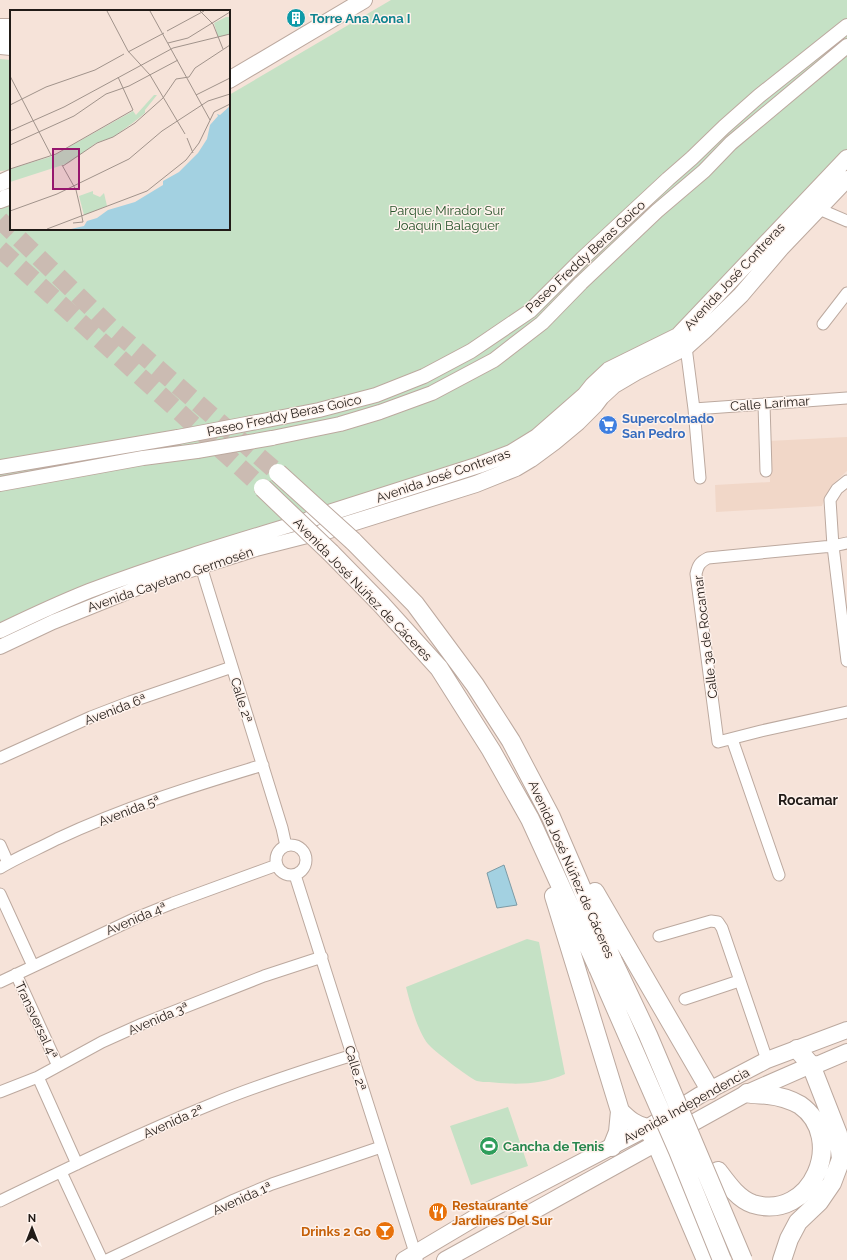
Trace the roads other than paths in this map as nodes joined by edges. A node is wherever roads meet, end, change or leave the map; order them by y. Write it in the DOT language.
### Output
graph roads {
  1 [pos="364,0"];
  2 [pos="847,26"];
  3 [pos="0,45"];
  4 [pos="10,46"];
  5 [pos="847,46"];
  6 [pos="230,79"];
  7 [pos="847,158"];
  8 [pos="10,178"];
  9 [pos="847,179"];
  10 [pos="0,183"];
  11 [pos="10,196"];
  12 [pos="0,200"];
  13 [pos="814,203"];
  14 [pos="847,221"];
  15 [pos="847,293"];
  16 [pos="823,324"];
  17 [pos="686,347"];
  18 [pos="847,398"];
  19 [pos="764,404"];
  20 [pos="694,409"];
  21 [pos="0,468"];
  22 [pos="766,471"];
  23 [pos="278,473"];
  24 [pos="700,478"];
  25 [pos="847,481"];
  26 [pos="0,484"];
  27 [pos="263,488"];
  28 [pos="310,519"];
  29 [pos="323,532"];
  30 [pos="847,543"];
  31 [pos="833,546"];
  32 [pos="199,561"];
  33 [pos="0,631"];
  34 [pos="0,647"];
  35 [pos="847,661"];
  36 [pos="232,667"];
  37 [pos="847,712"];
  38 [pos="732,739"];
  39 [pos="0,758"];
  40 [pos="263,765"];
  41 [pos="551,817"];
  42 [pos="530,819"];
  43 [pos="0,845"];
  44 [pos="286,846"];
  45 [pos="277,865"];
  46 [pos="4,866"];
  47 [pos="295,875"];
  48 [pos="779,875"];
  49 [pos="0,894"];
  50 [pos="658,936"];
  51 [pos="322,957"];
  52 [pos="605,965"];
  53 [pos="33,966"];
  54 [pos="16,974"];
  55 [pos="739,981"];
  56 [pos="0,982"];
  57 [pos="685,1000"];
  58 [pos="847,1030"];
  59 [pos="648,1035"];
  60 [pos="797,1049"];
  61 [pos="847,1052"];
  62 [pos="353,1055"];
  63 [pos="767,1060"];
  64 [pos="811,1065"];
  65 [pos="58,1066"];
  66 [pos="38,1077"];
  67 [pos="710,1090"];
  68 [pos="0,1092"];
  69 [pos="747,1093"];
  70 [pos="620,1111"];
  71 [pos="652,1135"];
  72 [pos="381,1147"];
  73 [pos="612,1147"];
  74 [pos="77,1164"];
  75 [pos="61,1172"];
  76 [pos="524,1192"];
  77 [pos="0,1201"];
  78 [pos="534,1210"];
  79 [pos="412,1258"];
  80 [pos="102,1260"];
  81 [pos="107,1260"];
  82 [pos="445,1260"];
  83 [pos="706,1260"];
  84 [pos="722,1260"];
  85 [pos="743,1260"];
  86 [pos="782,1260"];
  1 -- 6 [label="main road"];
  2 -- 21 [label="street, Paseo Freddy Beras Goico, bridge"];
  3 -- 4 [label="main road"];
  5 -- 26 [label="street, Paseo Freddy Beras Goico, bridge"];
  7 -- 13 [label="main road, Avenida José Contreras"];
  8 -- 10 [label="main road"];
  9 -- 13 [label="main road, Avenida José Contreras"];
  11 -- 12 [label="main road"];
  13 -- 14 [label="street"];
  13 -- 17 [label="main road, Avenida José Contreras"];
  13 -- 28 [label="main road, Avenida José Contreras"];
  15 -- 16 [label="street"];
  17 -- 20 [label="street"];
  17 -- 29 [label="main road, Avenida José Contreras"];
  18 -- 19 [label="street, Calle Larimar"];
  19 -- 20 [label="street, Calle Larimar"];
  19 -- 22 [label="street"];
  20 -- 24 [label="street"];
  23 -- 41 [label="main road, Avenida José Núñez de Cáceres, bridge"];
  25 -- 31 [label="street"];
  27 -- 42 [label="main road, Avenida José Núñez de Cáceres, bridge"];
  28 -- 32 [label="street, Avenida Cayetano Germosén"];
  29 -- 32 [label="street, Avenida Cayetano Germosén"];
  30 -- 31 [label="street, Calle 3a de Rocamar"];
  31 -- 35 [label="street"];
  31 -- 38 [label="street, Calle 3a de Rocamar"];
  32 -- 33 [label="street, Avenida Cayetano Germosén"];
  32 -- 34 [label="street, Avenida Cayetano Germosén"];
  32 -- 36 [label="street, Calle 2ª"];
  36 -- 39 [label="street, Avenida 6ª"];
  36 -- 40 [label="street, Calle 2ª"];
  37 -- 38 [label="street"];
  38 -- 48 [label="street"];
  40 -- 44 [label="street, Calle 2ª"];
  40 -- 46 [label="street, Avenida 5ª"];
  41 -- 52 [label="main road, Avenida José Núñez de Cáceres"];
  41 -- 67 [label="main road"];
  42 -- 52 [label="main road, Avenida José Núñez de Cáceres"];
  42 -- 70 [label="main road"];
  43 -- 46 [label="street"];
  44 -- 45 [label="street"];
  44 -- 47 [label="street"];
  45 -- 47 [label="street"];
  45 -- 53 [label="street, Avenida 4ª"];
  47 -- 51 [label="street, Calle 2ª"];
  49 -- 53 [label="street"];
  50 -- 55 [label="street"];
  51 -- 62 [label="street, Calle 2ª"];
  51 -- 65 [label="street, Avenida 3ª"];
  52 -- 59 [label="main road, Avenida José Núñez de Cáceres, bridge"];
  52 -- 84 [label="main road, Avenida José Núñez de Cáceres, bridge"];
  53 -- 54 [label="street, Avenida 4ª"];
  54 -- 56 [label="street, Avenida 4ª"];
  54 -- 65 [label="street, Transversal 4ª"];
  55 -- 57 [label="street"];
  55 -- 63 [label="street"];
  58 -- 60 [label="main road, Avenida Independencia"];
  59 -- 69 [label="main road, bridge"];
  59 -- 85 [label="main road, Avenida José Núñez de Cáceres, bridge"];
  60 -- 63 [label="main road, Avenida Independencia"];
  60 -- 64 [label="main road"];
  61 -- 64 [label="main road, Avenida Independencia"];
  62 -- 72 [label="street, Calle 2ª"];
  62 -- 74 [label="street, Avenida 2ª"];
  63 -- 67 [label="main road, Avenida Independencia"];
  64 -- 69 [label="main road, Avenida Independencia"];
  64 -- 86 [label="main road"];
  65 -- 66 [label="street, Avenida 3ª"];
  66 -- 68 [label="street, Avenida 3ª"];
  66 -- 74 [label="street"];
  67 -- 71 [label="main road, Avenida Independencia"];
  69 -- 71 [label="main road, Avenida Independencia"];
  70 -- 71 [label="main road"];
  70 -- 73 [label="main road"];
  71 -- 73 [label="main road, Avenida Independencia"];
  71 -- 78 [label="main road, Avenida Independencia"];
  71 -- 83 [label="main road"];
  72 -- 79 [label="street, Calle 2ª"];
  72 -- 81 [label="street, Avenida 1ª"];
  73 -- 76 [label="main road, Avenida Independencia"];
  74 -- 75 [label="street, Avenida 2ª"];
  75 -- 77 [label="street, Avenida 2ª"];
  75 -- 80 [label="street"];
  76 -- 78 [label="main road"];
  76 -- 79 [label="main road, Avenida Independencia"];
  78 -- 82 [label="main road, Avenida Independencia"];
}
